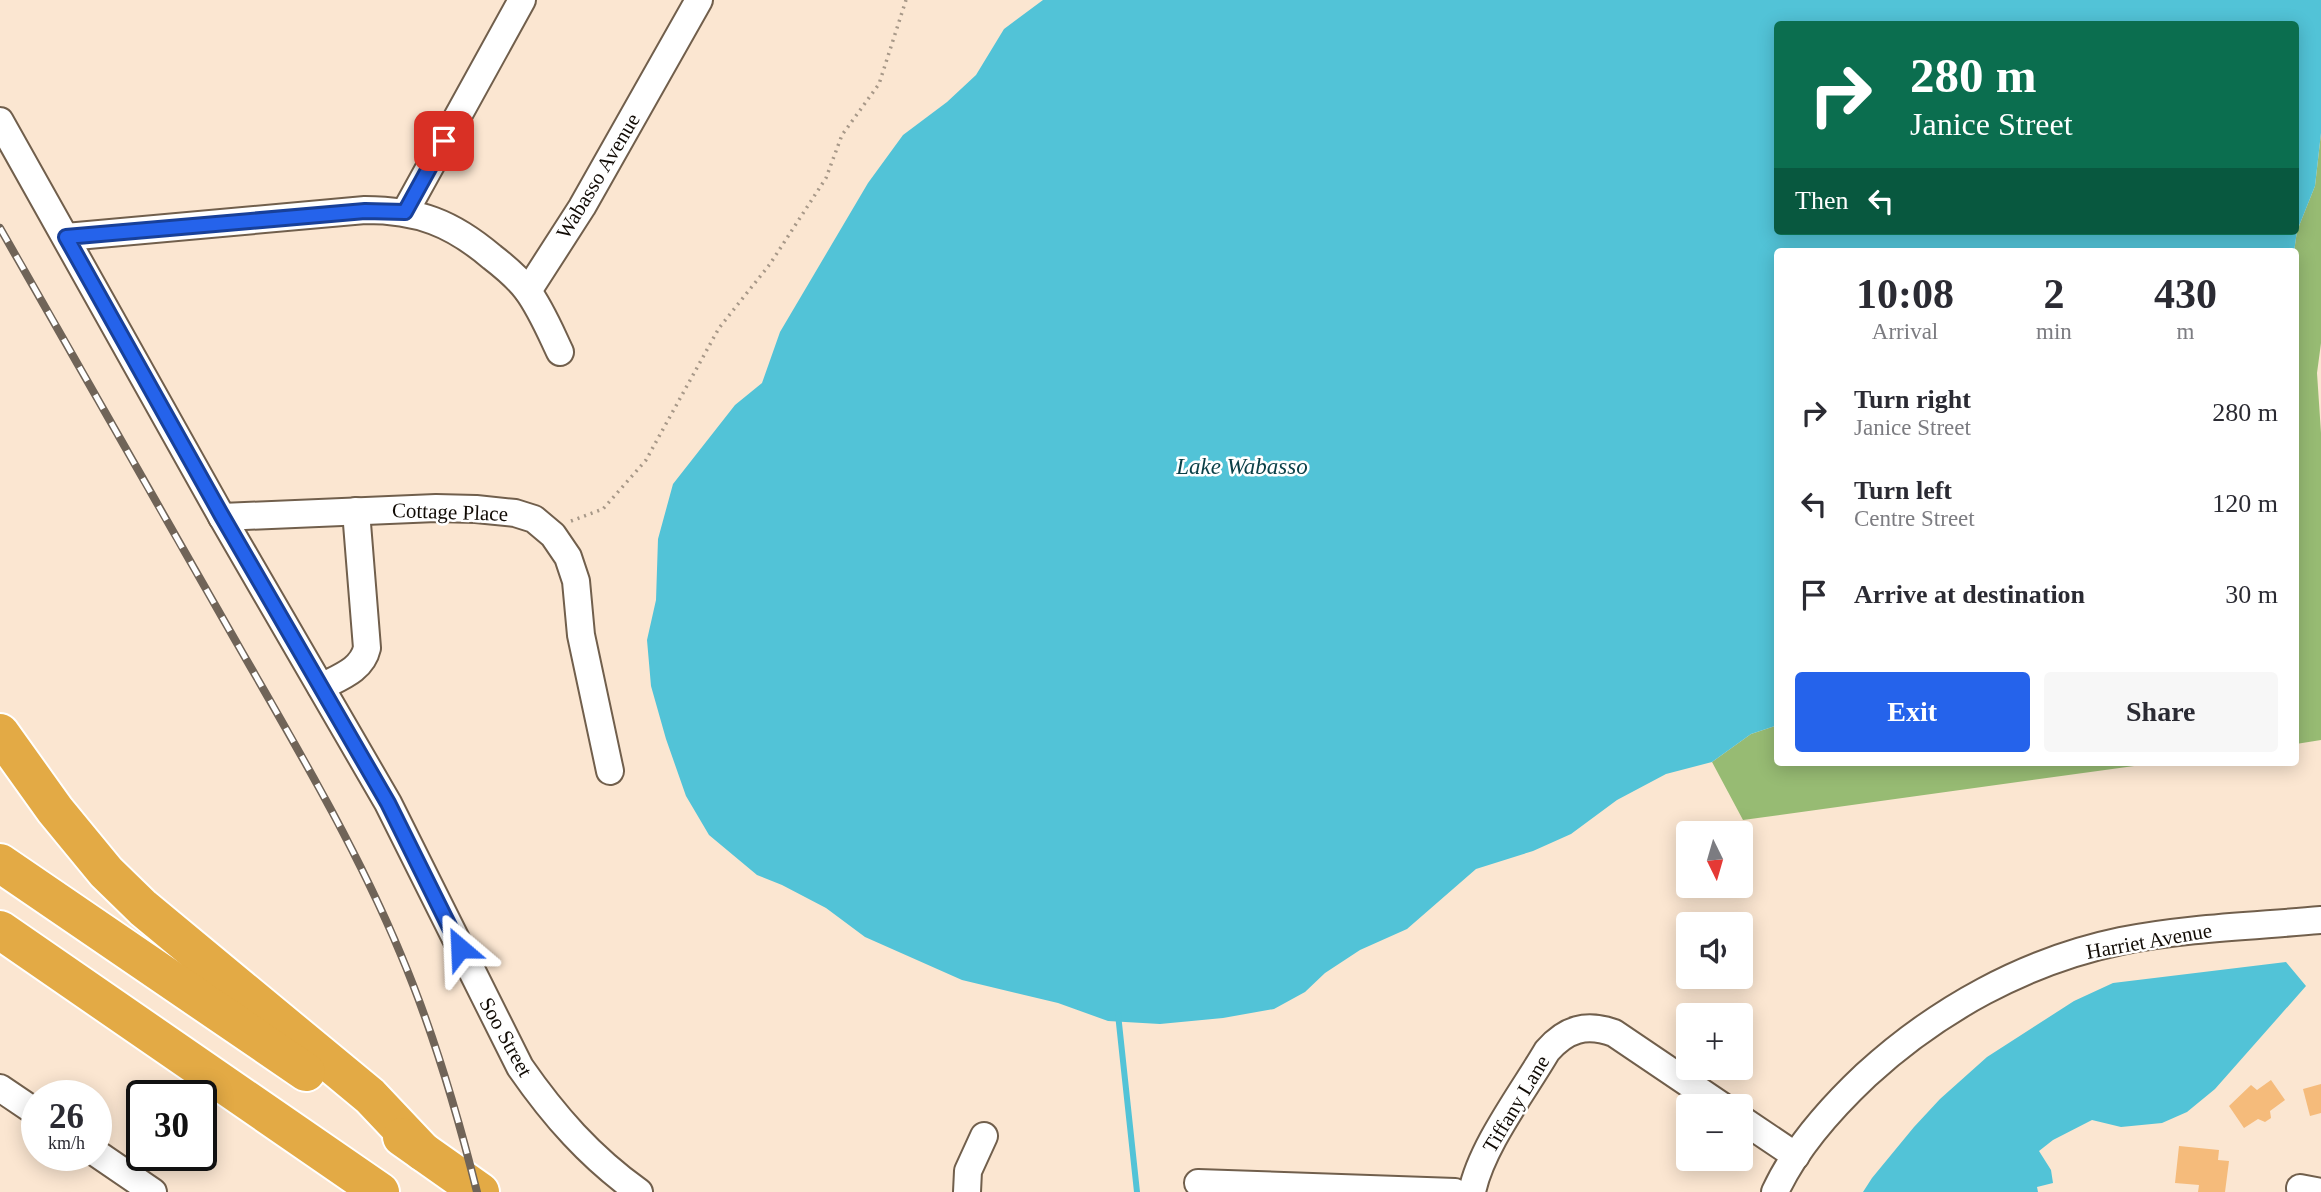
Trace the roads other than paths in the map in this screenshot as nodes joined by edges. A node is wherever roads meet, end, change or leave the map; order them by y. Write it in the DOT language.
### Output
graph roads {
  1 [pos="522,0"];
  2 [pos="699,0"];
  3 [pos="0,121"];
  4 [pos="405,212"];
  5 [pos="66,237"];
  6 [pos="528,291"];
  7 [pos="560,352"];
  8 [pos="356,511"];
  9 [pos="222,516"];
  10 [pos="321,687"];
  11 [pos="0,733"];
  12 [pos="610,771"];
  13 [pos="0,863"];
  14 [pos="2321,920"];
  15 [pos="0,930"];
  16 [pos="0,961"];
  17 [pos="136,1024"];
  18 [pos="0,1087"];
  19 [pos="1704,1094"];
  20 [pos="21,1102"];
  21 [pos="1753,1127"];
  22 [pos="984,1136"];
  23 [pos="423,1152"];
  24 [pos="1796,1156"];
  25 [pos="112,1164"];
  26 [pos="1198,1183"];
  27 [pos="153,1192"];
  28 [pos="380,1192"];
  29 [pos="480,1192"];
  30 [pos="639,1192"];
  31 [pos="967,1192"];
  32 [pos="1455,1192"];
  33 [pos="1472,1192"];
  34 [pos="1775,1192"];
  1 -- 4 [label="street"];
  2 -- 6 [label="street, Wabasso Avenue"];
  3 -- 5 [label="street, Soo Street"];
  4 -- 5 [label="street"];
  4 -- 6 [label="street"];
  5 -- 9 [label="street, Soo Street"];
  6 -- 7 [label="street"];
  8 -- 9 [label="street, Cottage Place"];
  8 -- 10 [label="street"];
  8 -- 12 [label="street, Cottage Place"];
  9 -- 10 [label="street, Soo Street"];
  10 -- 30 [label="street, Soo Street"];
  11 -- 23 [label="highway"];
  13 -- 23 [label="highway"];
  14 -- 24 [label="street, Harriet Avenue"];
  15 -- 17 [label="highway"];
  16 -- 17 [label="highway"];
  17 -- 28 [label="highway"];
  18 -- 20 [label="street"];
  19 -- 33 [label="street, Tiffany Lane"];
  21 -- 24 [label="street"];
  22 -- 31 [label="street"];
  23 -- 29 [label="highway"];
  24 -- 34 [label="street, Harriet Avenue"];
  25 -- 27 [label="street"];
  26 -- 32 [label="street"];
}
